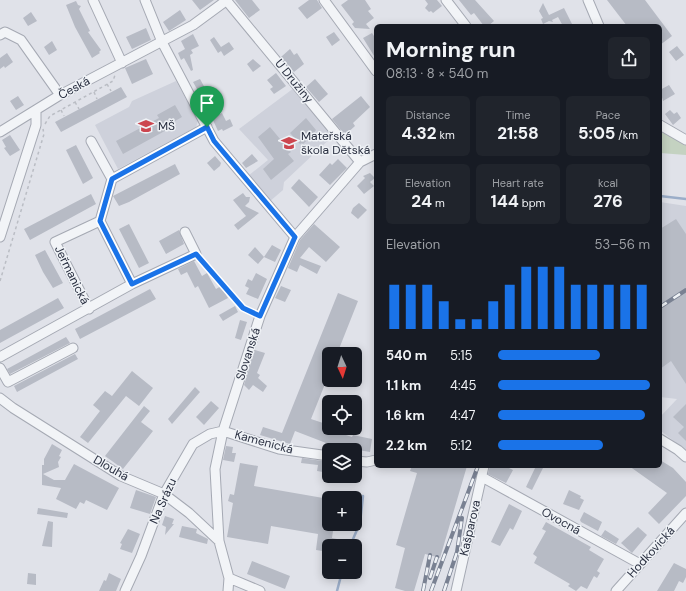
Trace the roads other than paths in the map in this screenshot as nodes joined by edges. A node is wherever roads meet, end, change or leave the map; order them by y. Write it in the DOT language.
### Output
graph roads {
  1 [pos="93,0"];
  2 [pos="145,0"];
  3 [pos="226,0"];
  4 [pos="324,0"];
  5 [pos="446,0"];
  6 [pos="588,0"];
  7 [pos="464,24"];
  8 [pos="598,24"];
  9 [pos="0,34"];
  10 [pos="162,42"];
  11 [pos="119,67"];
  12 [pos="374,68"];
  13 [pos="60,95"];
  14 [pos="36,110"];
  15 [pos="662,126"];
  16 [pos="207,127"];
  17 [pos="0,132"];
  18 [pos="686,140"];
  19 [pos="91,141"];
  20 [pos="374,155"];
  21 [pos="360,162"];
  22 [pos="112,179"];
  23 [pos="100,221"];
  24 [pos="185,232"];
  25 [pos="0,237"];
  26 [pos="295,237"];
  27 [pos="132,284"];
  28 [pos="89,309"];
  29 [pos="72,348"];
  30 [pos="0,357"];
  31 [pos="0,368"];
  32 [pos="0,398"];
  33 [pos="223,431"];
  34 [pos="662,440"];
  35 [pos="322,455"];
  36 [pos="686,457"];
  37 [pos="484,468"];
  38 [pos="482,478"];
  39 [pos="164,494"];
  40 [pos="684,517"];
  41 [pos="219,541"];
  42 [pos="640,564"];
  43 [pos="229,578"];
  44 [pos="125,591"];
  45 [pos="228,591"];
  46 [pos="260,591"];
  47 [pos="456,591"];
  48 [pos="616,591"];
  1 -- 11 [label="street"];
  2 -- 10 [label="street"];
  3 -- 10 [label="street, Česká"];
  3 -- 21 [label="street, U Družiny"];
  4 -- 12 [label="street"];
  5 -- 7 [label="street"];
  6 -- 8 [label="street"];
  9 -- 13 [label="street"];
  10 -- 11 [label="street, Česká"];
  10 -- 16 [label="street"];
  11 -- 13 [label="street, Česká"];
  13 -- 14 [label="street, Česká"];
  14 -- 17 [label="street, Česká"];
  14 -- 25 [label="street"];
  15 -- 18 [label="street"];
  16 -- 22 [label="street"];
  16 -- 26 [label="street"];
  19 -- 22 [label="street"];
  20 -- 21 [label="street, Slovanská"];
  21 -- 26 [label="street, Slovanská"];
  22 -- 23 [label="street"];
  23 -- 27 [label="street"];
  23 -- 28 [label="street, Jeřmanická"];
  24 -- 27 [label="street, Jeřmanická"];
  26 -- 33 [label="street, Slovanská"];
  27 -- 28 [label="street, Jeřmanická"];
  28 -- 30 [label="street, Jeřmanická"];
  29 -- 31 [label="street"];
  32 -- 39 [label="street, Dlouhá"];
  33 -- 35 [label="street, Kamenická"];
  33 -- 39 [label="street, Na Srázu"];
  33 -- 41 [label="street, Slovanská"];
  34 -- 36 [label="street"];
  37 -- 38 [label="street, Kašparova"];
  38 -- 42 [label="street, Ovocná"];
  38 -- 47 [label="street, Kašparova"];
  39 -- 41 [label="street, Dlouhá"];
  39 -- 44 [label="street, Na Srázu"];
  40 -- 42 [label="street, Hodkovická"];
  41 -- 43 [label="street, Slovanská"];
  42 -- 48 [label="street, Hodkovická"];
  43 -- 45 [label="street, Slovanská"];
  43 -- 46 [label="street"];
}
